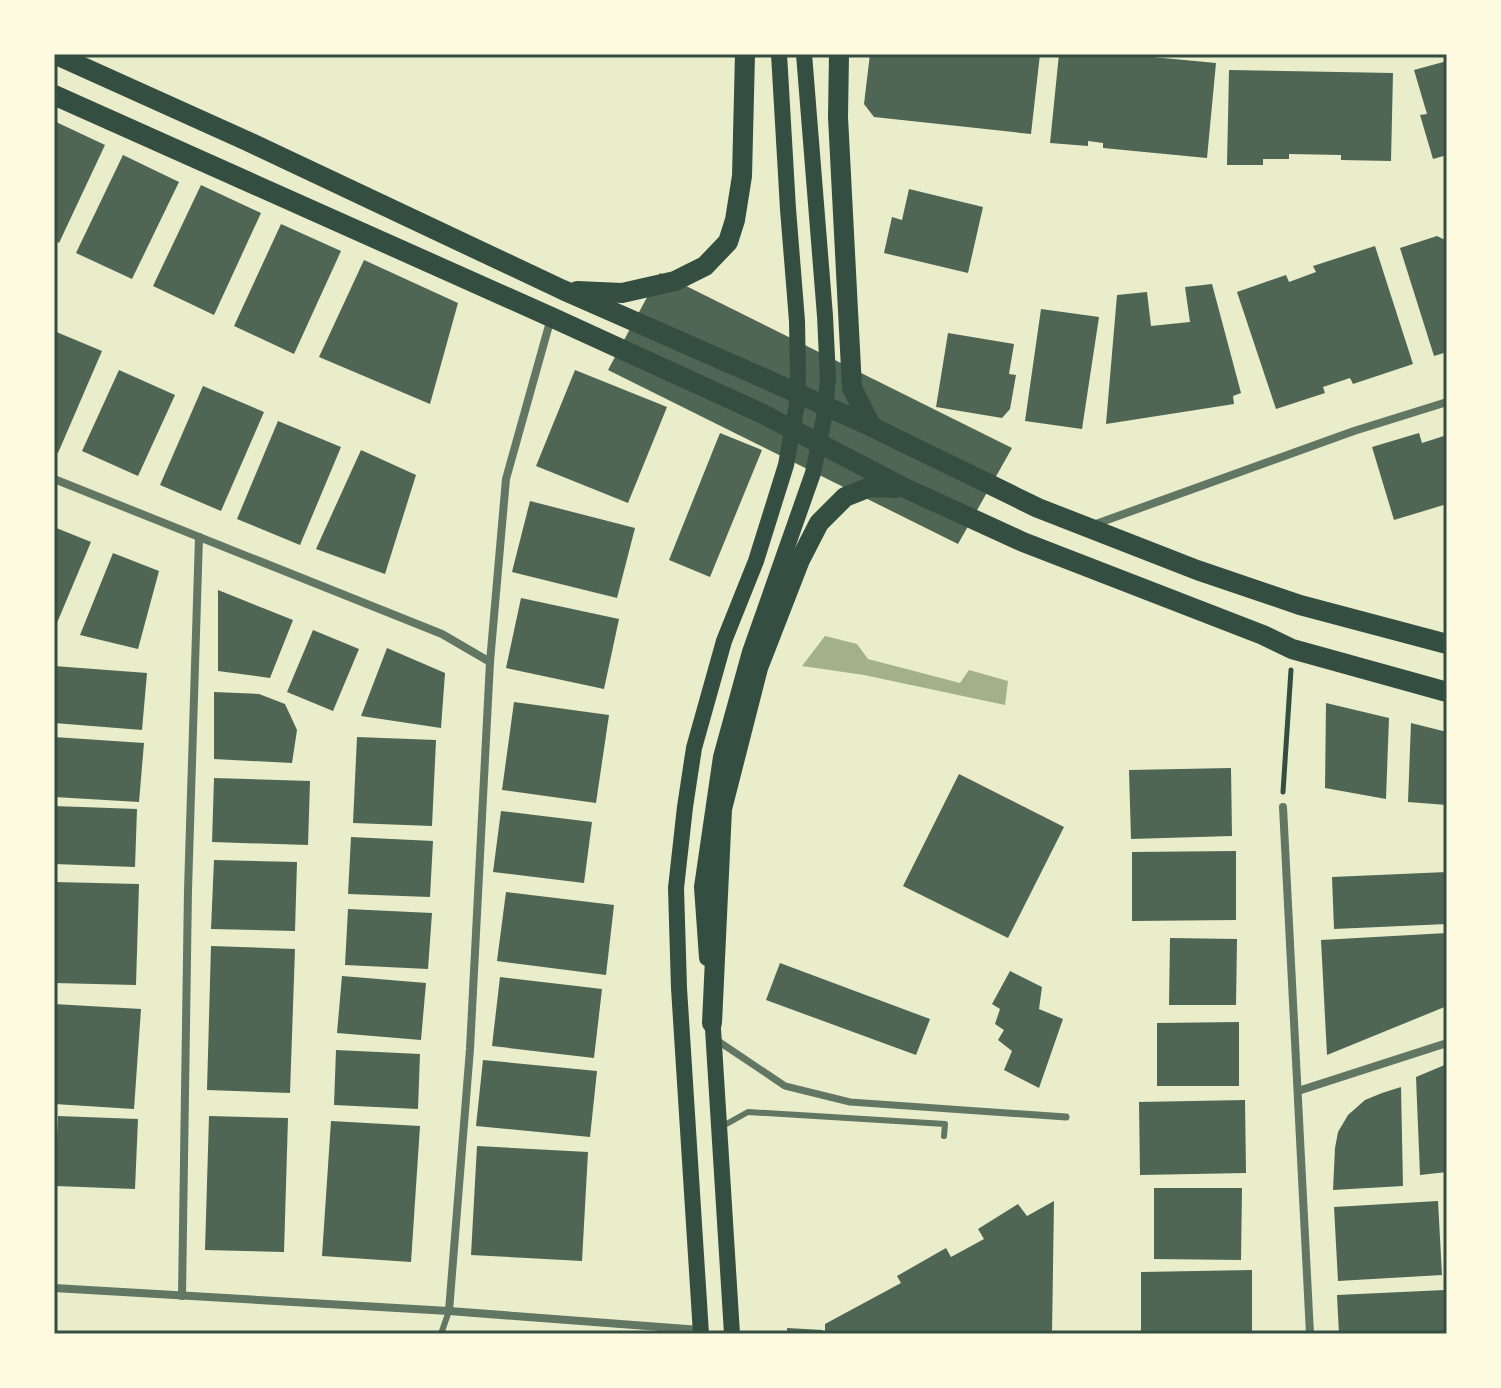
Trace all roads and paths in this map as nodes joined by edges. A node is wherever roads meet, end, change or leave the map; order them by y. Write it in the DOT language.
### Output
graph roads {
  1 [pos="54,54"];
  2 [pos="745,54"];
  3 [pos="771,54"];
  4 [pos="779,54"];
  5 [pos="804,54"];
  6 [pos="816,54"];
  7 [pos="839,54"];
  8 [pos="54,95"];
  9 [pos="563,290"];
  10 [pos="551,317"];
  11 [pos="1447,402"];
  12 [pos="872,427"];
  13 [pos="54,479"];
  14 [pos="905,488"];
  15 [pos="1088,526"];
  16 [pos="199,537"];
  17 [pos="1447,644"];
  18 [pos="1292,649"];
  19 [pos="490,662"];
  20 [pos="1447,692"];
  21 [pos="1283,807"];
  22 [pos="713,1030"];
  23 [pos="1447,1043"];
  24 [pos="1298,1091"];
  25 [pos="1066,1117"];
  26 [pos="718,1128"];
  27 [pos="944,1136"];
  28 [pos="54,1288"];
  29 [pos="182,1296"];
  30 [pos="449,1311"];
  31 [pos="701,1332"];
  32 [pos="441,1334"];
  33 [pos="732,1334"];
  34 [pos="1310,1334"];
  1 -- 9 [label="main road"];
  2 -- 9 [label="main road"];
  3 -- 6 [label="main road"];
  4 -- 31 [label="main road"];
  5 -- 22 [label="main road"];
  7 -- 12 [label="main road"];
  8 -- 10 [label="main road"];
  9 -- 12 [label="main road"];
  10 -- 14 [label="main road"];
  10 -- 19 [label="street"];
  11 -- 15 [label="street"];
  12 -- 15 [label="main road"];
  13 -- 16 [label="street"];
  14 -- 18 [label="main road"];
  14 -- 22 [label="main road"];
  15 -- 17 [label="main road"];
  16 -- 19 [label="street"];
  16 -- 29 [label="street"];
  18 -- 20 [label="main road"];
  18 -- 21 [label="path"];
  19 -- 30 [label="street"];
  21 -- 24 [label="street"];
  22 -- 25 [label="street"];
  22 -- 26 [label="main road"];
  23 -- 24 [label="street"];
  24 -- 34 [label="street"];
  26 -- 27 [label="lane"];
  26 -- 33 [label="main road"];
  28 -- 29 [label="street"];
  29 -- 30 [label="street"];
  30 -- 31 [label="street"];
  30 -- 32 [label="lane"];
}
